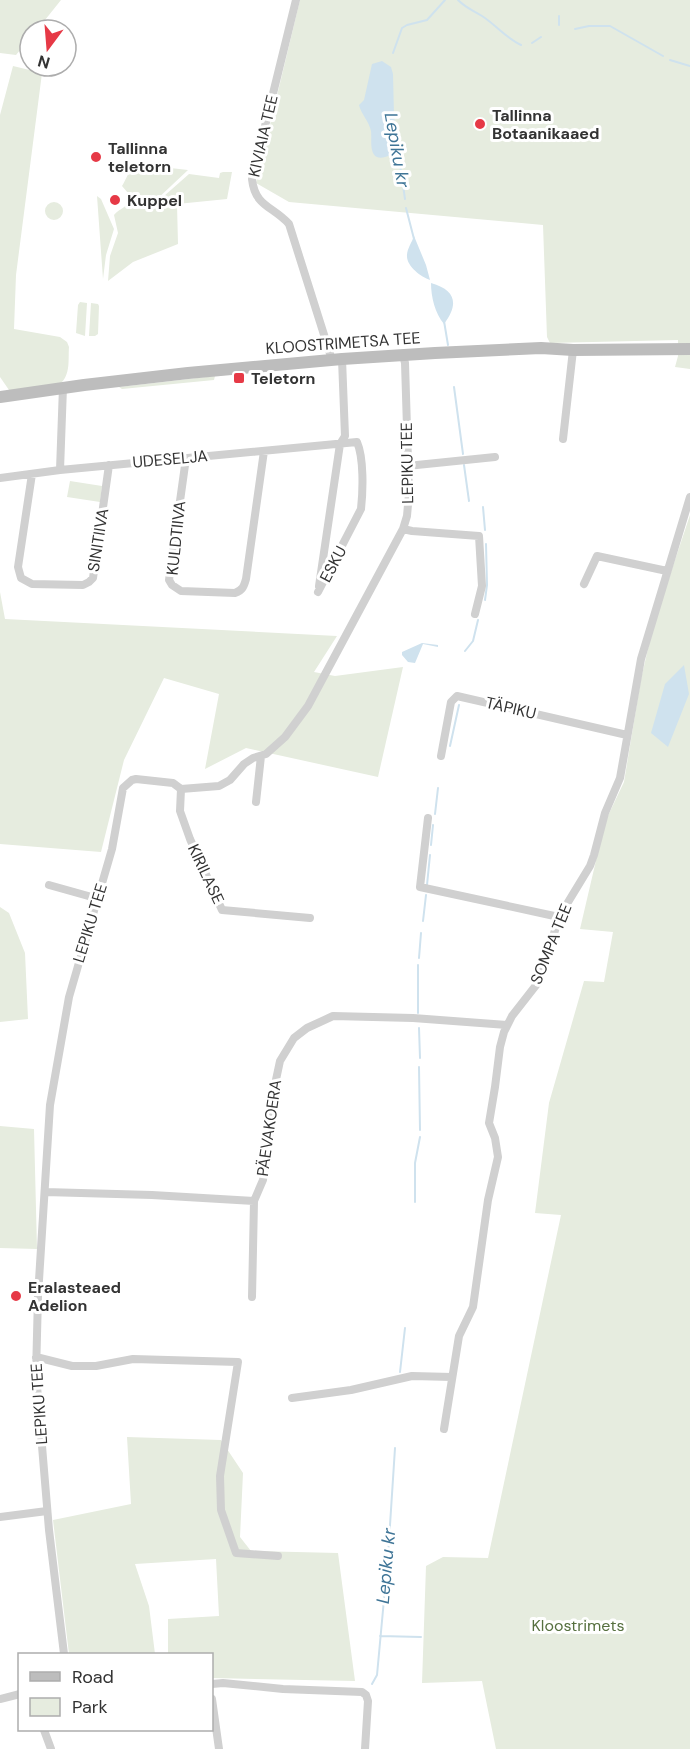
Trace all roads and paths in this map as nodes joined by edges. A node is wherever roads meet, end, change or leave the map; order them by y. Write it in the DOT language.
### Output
graph roads {
  1 [pos="296,0"];
  2 [pos="690,349"];
  3 [pos="573,350"];
  4 [pos="403,355"];
  5 [pos="337,359"];
  6 [pos="63,387"];
  7 [pos="0,397"];
  8 [pos="563,439"];
  9 [pos="340,444"];
  10 [pos="264,451"];
  11 [pos="495,457"];
  12 [pos="186,458"];
  13 [pos="109,465"];
  14 [pos="407,466"];
  15 [pos="60,470"];
  16 [pos="32,474"];
  17 [pos="0,478"];
  18 [pos="690,497"];
  19 [pos="403,529"];
  20 [pos="667,571"];
  21 [pos="584,584"];
  22 [pos="475,614"];
  23 [pos="627,735"];
  24 [pos="261,756"];
  25 [pos="441,756"];
  26 [pos="181,789"];
  27 [pos="256,802"];
  28 [pos="428,818"];
  29 [pos="49,885"];
  30 [pos="99,899"];
  31 [pos="559,917"];
  32 [pos="310,918"];
  33 [pos="507,1025"];
  34 [pos="45,1192"];
  35 [pos="254,1201"];
  36 [pos="252,1296"];
  37 [pos="36,1357"];
  38 [pos="452,1377"];
  39 [pos="292,1398"];
  40 [pos="444,1429"];
  41 [pos="47,1511"];
  42 [pos="0,1517"];
  43 [pos="278,1556"];
  44 [pos="64,1653"];
  45 [pos="213,1684"];
  46 [pos="18,1694"];
  47 [pos="0,1699"];
  48 [pos="213,1706"];
  49 [pos="44,1731"];
  50 [pos="51,1749"];
  51 [pos="219,1749"];
  52 [pos="365,1749"];
  1 -- 5 [label="street, KIVIAIA TEE"];
  2 -- 3 [label="main road, KLOOSTRIMETSA TEE"];
  3 -- 4 [label="main road, KLOOSTRIMETSA TEE"];
  3 -- 8 [label="street"];
  4 -- 5 [label="main road, KLOOSTRIMETSA TEE"];
  4 -- 14 [label="street, LEPIKU TEE"];
  5 -- 6 [label="main road, KLOOSTRIMETSA TEE"];
  5 -- 9 [label="street, ESKU"];
  6 -- 7 [label="main road, KLOOSTRIMETSA TEE"];
  6 -- 15 [label="street"];
  9 -- 9 [label="street, ESKU"];
  9 -- 10 [label="street, UDESELJA"];
  10 -- 12 [label="street, UDESELJA"];
  10 -- 12 [label="street, KULDTIIVA"];
  11 -- 14 [label="street"];
  12 -- 13 [label="street, UDESELJA"];
  13 -- 15 [label="street, UDESELJA"];
  13 -- 16 [label="street, SINITIIVA"];
  14 -- 19 [label="street, LEPIKU TEE"];
  15 -- 16 [label="street, UDESELJA"];
  16 -- 17 [label="street, UDESELJA"];
  18 -- 20 [label="street, SOMPA TEE"];
  19 -- 22 [label="street"];
  19 -- 24 [label="street, LEPIKU TEE"];
  20 -- 21 [label="street"];
  20 -- 23 [label="street, SOMPA TEE"];
  23 -- 25 [label="street, TÄPIKU"];
  23 -- 31 [label="street, SOMPA TEE"];
  24 -- 26 [label="street, LEPIKU TEE"];
  24 -- 27 [label="street"];
  26 -- 30 [label="street, LEPIKU TEE"];
  26 -- 32 [label="street, KIRILASE"];
  28 -- 31 [label="street"];
  29 -- 30 [label="street"];
  30 -- 34 [label="street, LEPIKU TEE"];
  31 -- 33 [label="street, SOMPA TEE"];
  33 -- 35 [label="street, PÄEVAKOERA"];
  33 -- 38 [label="street, SOMPA TEE"];
  34 -- 35 [label="street"];
  34 -- 37 [label="street, LEPIKU TEE"];
  35 -- 36 [label="street, PÄEVAKOERA"];
  37 -- 41 [label="street, LEPIKU TEE"];
  37 -- 43 [label="street"];
  38 -- 39 [label="street"];
  38 -- 40 [label="street, SOMPA TEE"];
  41 -- 42 [label="street"];
  41 -- 44 [label="street, LEPIKU TEE"];
  45 -- 52 [label="street"];
  46 -- 47 [label="street"];
  48 -- 51 [label="street"];
  49 -- 50 [label="street"];
}
